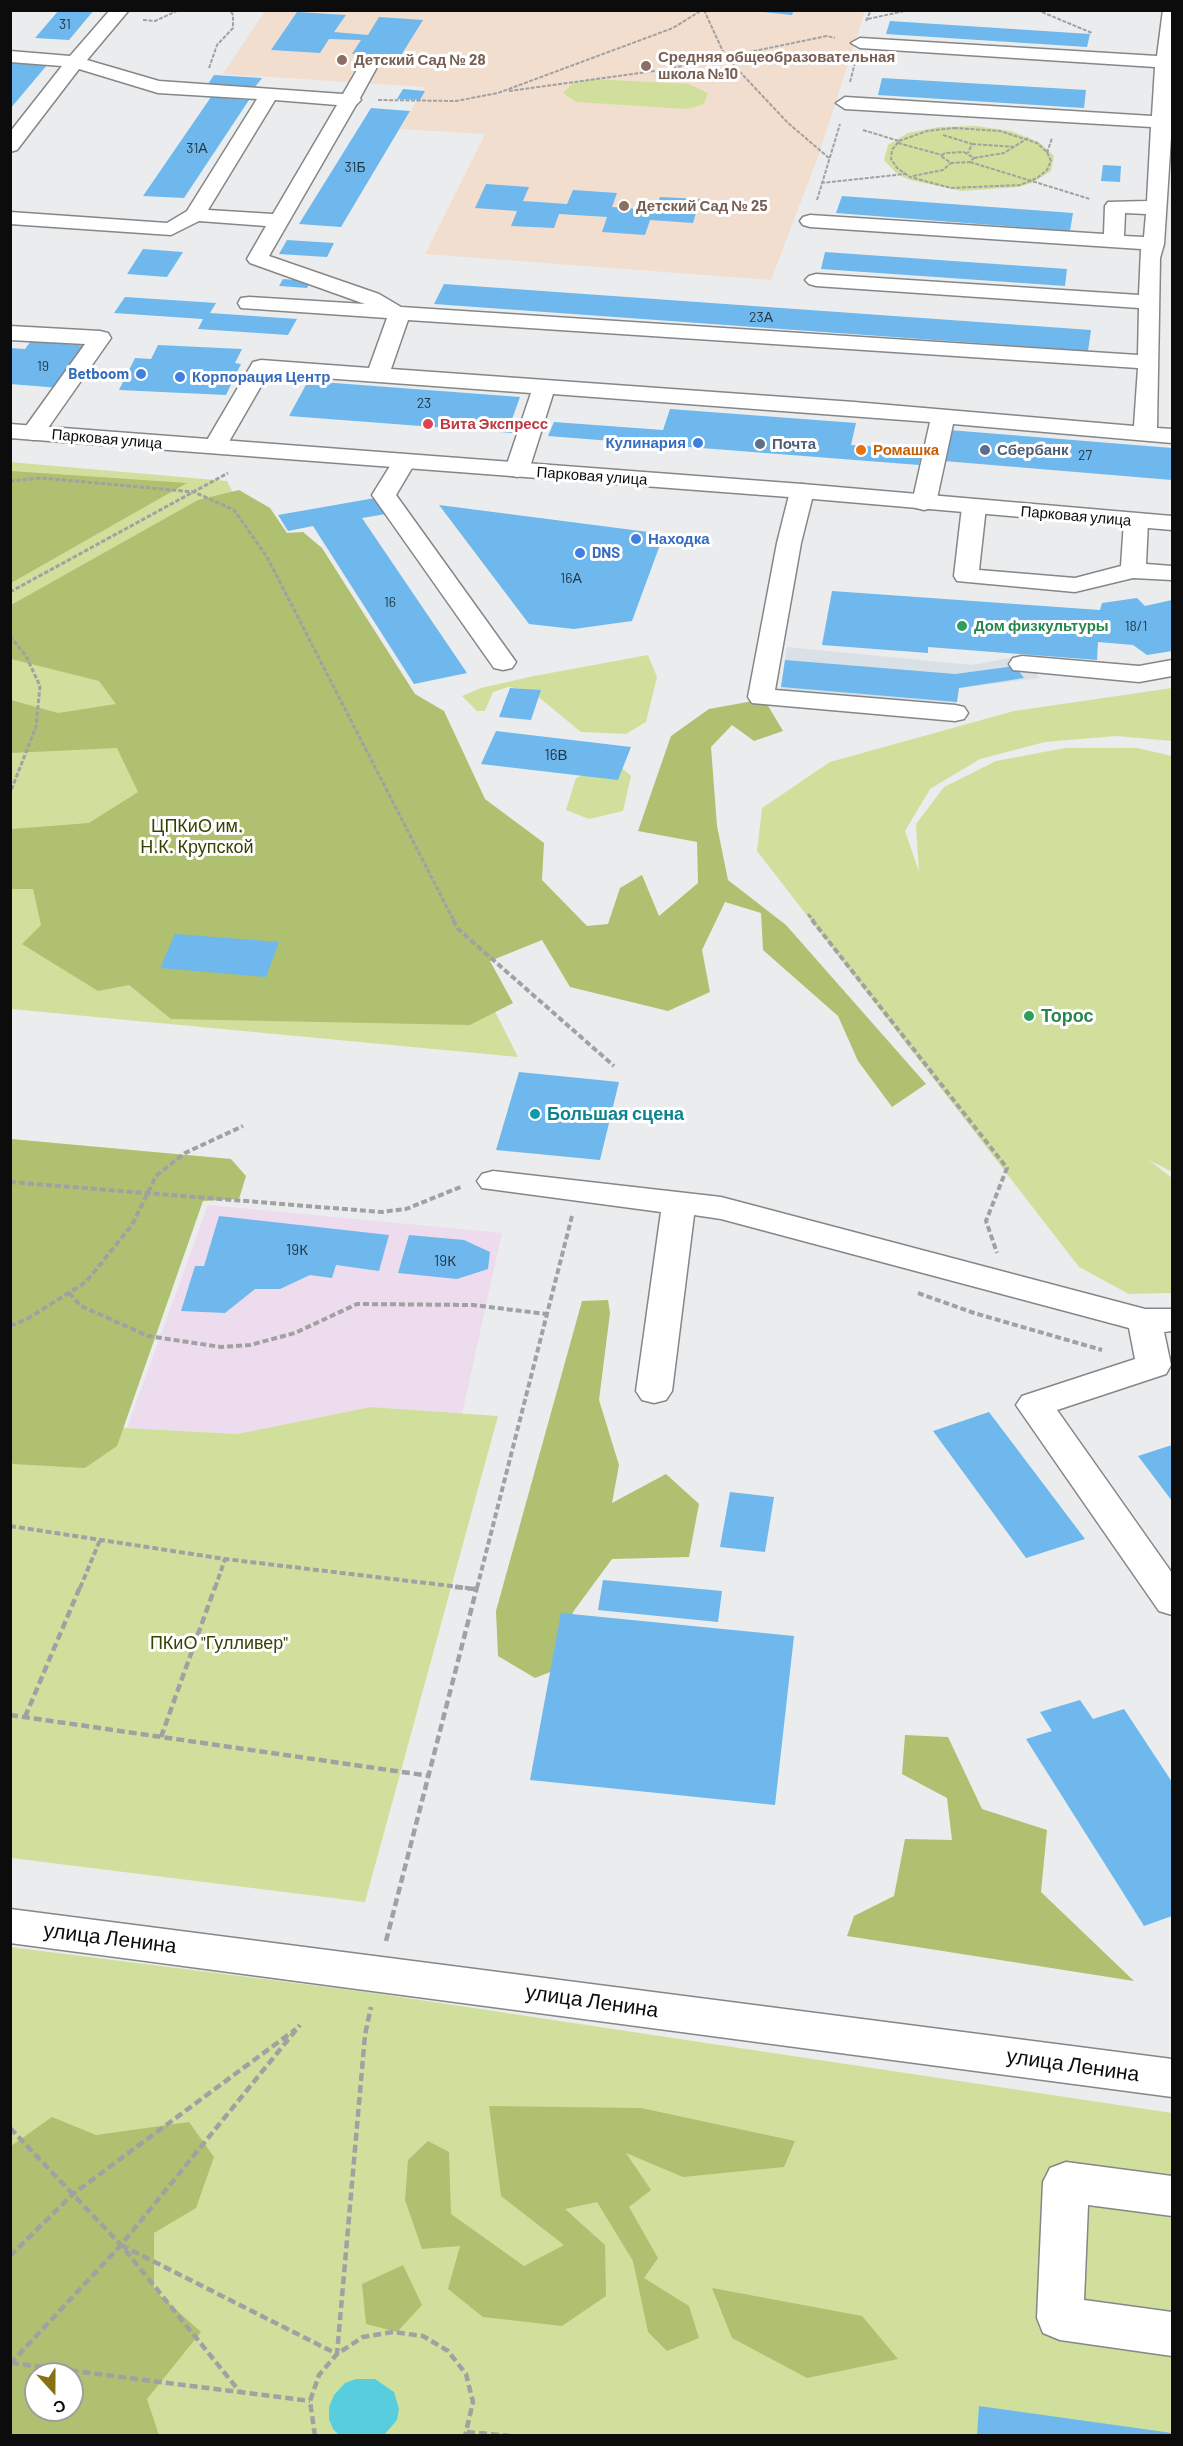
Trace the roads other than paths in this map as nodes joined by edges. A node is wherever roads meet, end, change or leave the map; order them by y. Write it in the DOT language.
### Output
graph roads {
  1 [pos="1172,10"];
  2 [pos="116,15"];
  3 [pos="860,43"];
  4 [pos="10,57"];
  5 [pos="75,62"];
  6 [pos="368,67"];
  7 [pos="1167,67"];
  8 [pos="269,95"];
  9 [pos="351,100"];
  10 [pos="845,103"];
  11 [pos="1162,122"];
  12 [pos="10,146"];
  13 [pos="1156,208"];
  14 [pos="195,215"];
  15 [pos="10,218"];
  16 [pos="278,221"];
  17 [pos="810,221"];
  18 [pos="1114,242"];
  19 [pos="1152,251"];
  20 [pos="1173,260"];
  21 [pos="816,280"];
  22 [pos="1148,302"];
  23 [pos="249,303"];
  24 [pos="399,314"];
  25 [pos="10,333"];
  26 [pos="1149,362"];
  27 [pos="378,374"];
  28 [pos="545,386"];
  29 [pos="943,417"];
  30 [pos="22,432"];
  31 [pos="1145,434"];
  32 [pos="1173,436"];
  33 [pos="214,447"];
  34 [pos="403,463"];
  35 [pos="517,470"];
  36 [pos="802,491"];
  37 [pos="924,503"];
  38 [pos="974,507"];
  39 [pos="1136,520"];
  40 [pos="1173,523"];
  41 [pos="1133,571"];
  42 [pos="1173,573"];
  43 [pos="503,662"];
  44 [pos="1022,664"];
  45 [pos="1173,668"];
  46 [pos="955,713"];
  47 [pos="493,1181"];
  48 [pos="679,1202"];
  49 [pos="1159,1321"];
  50 [pos="654,1391"];
  51 [pos="1173,1601"];
  52 [pos="10,1926"];
  53 [pos="1173,2078"];
  54 [pos="1173,2196"];
  55 [pos="1173,2334"];
  1 -- 7 [label="main road"];
  2 -- 5 [label="main road"];
  3 -- 7 [label="main road"];
  4 -- 5 [label="main road"];
  5 -- 8 [label="main road"];
  5 -- 12 [label="main road"];
  6 -- 9 [label="main road"];
  7 -- 11 [label="main road"];
  8 -- 9 [label="main road"];
  8 -- 14 [label="main road"];
  9 -- 16 [label="main road"];
  10 -- 11 [label="main road"];
  11 -- 13 [label="main road"];
  13 -- 18 [label="main road"];
  13 -- 19 [label="main road"];
  14 -- 15 [label="main road"];
  14 -- 16 [label="main road"];
  16 -- 24 [label="main road"];
  17 -- 18 [label="main road"];
  18 -- 19 [label="main road"];
  19 -- 20 [label="main road"];
  19 -- 22 [label="main road"];
  21 -- 22 [label="main road"];
  22 -- 26 [label="main road"];
  23 -- 24 [label="main road"];
  24 -- 26 [label="main road"];
  24 -- 27 [label="main road"];
  25 -- 30 [label="main road"];
  26 -- 31 [label="main road"];
  27 -- 28 [label="main road"];
  27 -- 33 [label="main road"];
  28 -- 29 [label="main road"];
  28 -- 35 [label="main road"];
  29 -- 31 [label="main road"];
  29 -- 37 [label="main road"];
  30 -- 33 [label="main road, Парковая улица"];
  31 -- 32 [label="main road"];
  33 -- 34 [label="main road, Парковая улица"];
  34 -- 35 [label="main road, Парковая улица"];
  34 -- 43 [label="main road"];
  35 -- 36 [label="main road, Парковая улица"];
  36 -- 37 [label="main road, Парковая улица"];
  36 -- 46 [label="main road"];
  37 -- 38 [label="main road, Парковая улица"];
  38 -- 39 [label="main road, Парковая улица"];
  38 -- 41 [label="main road"];
  39 -- 40 [label="main road, Парковая улица"];
  39 -- 41 [label="main road"];
  41 -- 42 [label="main road"];
  44 -- 45 [label="main road"];
  47 -- 48 [label="main road"];
  48 -- 49 [label="main road"];
  48 -- 50 [label="main road"];
  49 -- 51 [label="main road"];
  52 -- 53 [label="main road, улица Ленина"];
  54 -- 55 [label="main road"];
}
